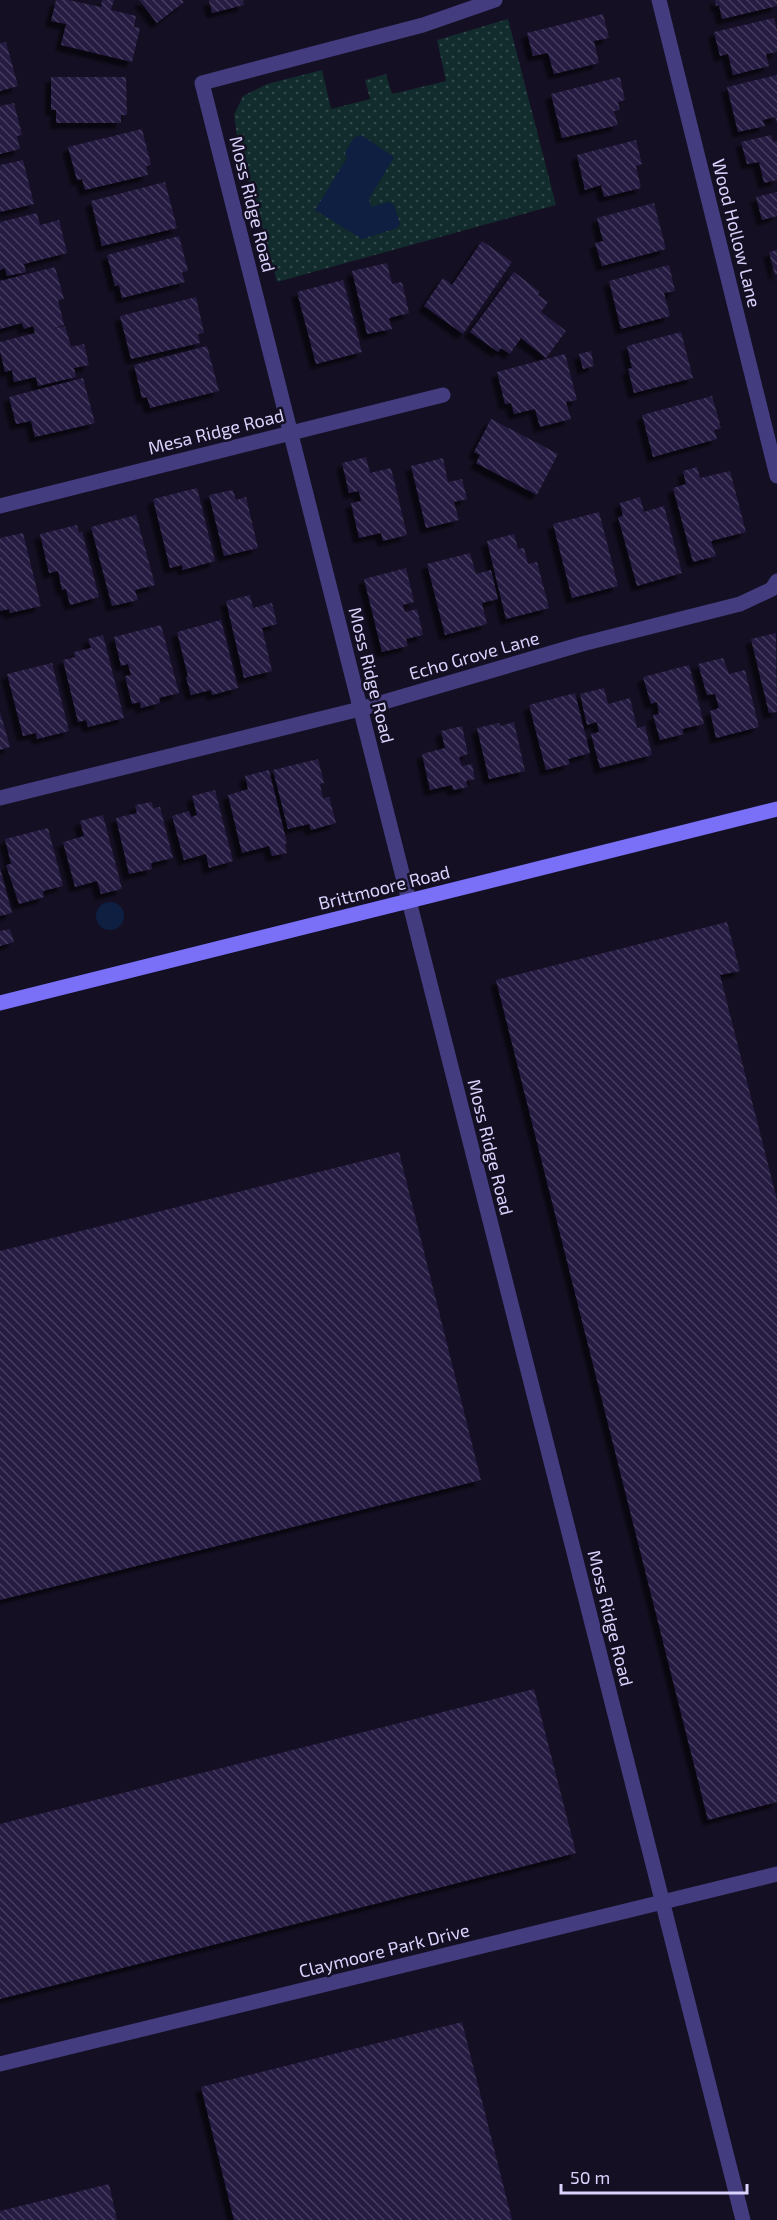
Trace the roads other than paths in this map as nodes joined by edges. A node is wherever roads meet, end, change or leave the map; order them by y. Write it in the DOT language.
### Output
graph roads {
  1 [pos="495,0"];
  2 [pos="659,0"];
  3 [pos="442,395"];
  4 [pos="291,432"];
  5 [pos="777,476"];
  6 [pos="0,506"];
  7 [pos="777,581"];
  8 [pos="360,709"];
  9 [pos="0,798"];
  10 [pos="777,809"];
  11 [pos="409,901"];
  12 [pos="0,1004"];
  13 [pos="777,1874"];
  14 [pos="663,1902"];
  15 [pos="0,2064"];
  16 [pos="742,2220"];
  1 -- 4 [label="street, Moss Ridge Road"];
  2 -- 5 [label="street, Wood Hollow Lane"];
  3 -- 4 [label="street, Mesa Ridge Road"];
  4 -- 6 [label="street, Mesa Ridge Road"];
  4 -- 8 [label="street, Moss Ridge Road"];
  7 -- 8 [label="street, Echo Grove Lane"];
  8 -- 9 [label="street, Echo Grove Lane"];
  8 -- 11 [label="street, Moss Ridge Road"];
  10 -- 11 [label="main road, Brittmoore Road"];
  11 -- 12 [label="main road, Brittmoore Road"];
  11 -- 14 [label="street, Moss Ridge Road"];
  13 -- 14 [label="street, Claymoore Park Drive"];
  14 -- 15 [label="street, Claymoore Park Drive"];
  14 -- 16 [label="street, Moss Ridge Road"];
}
